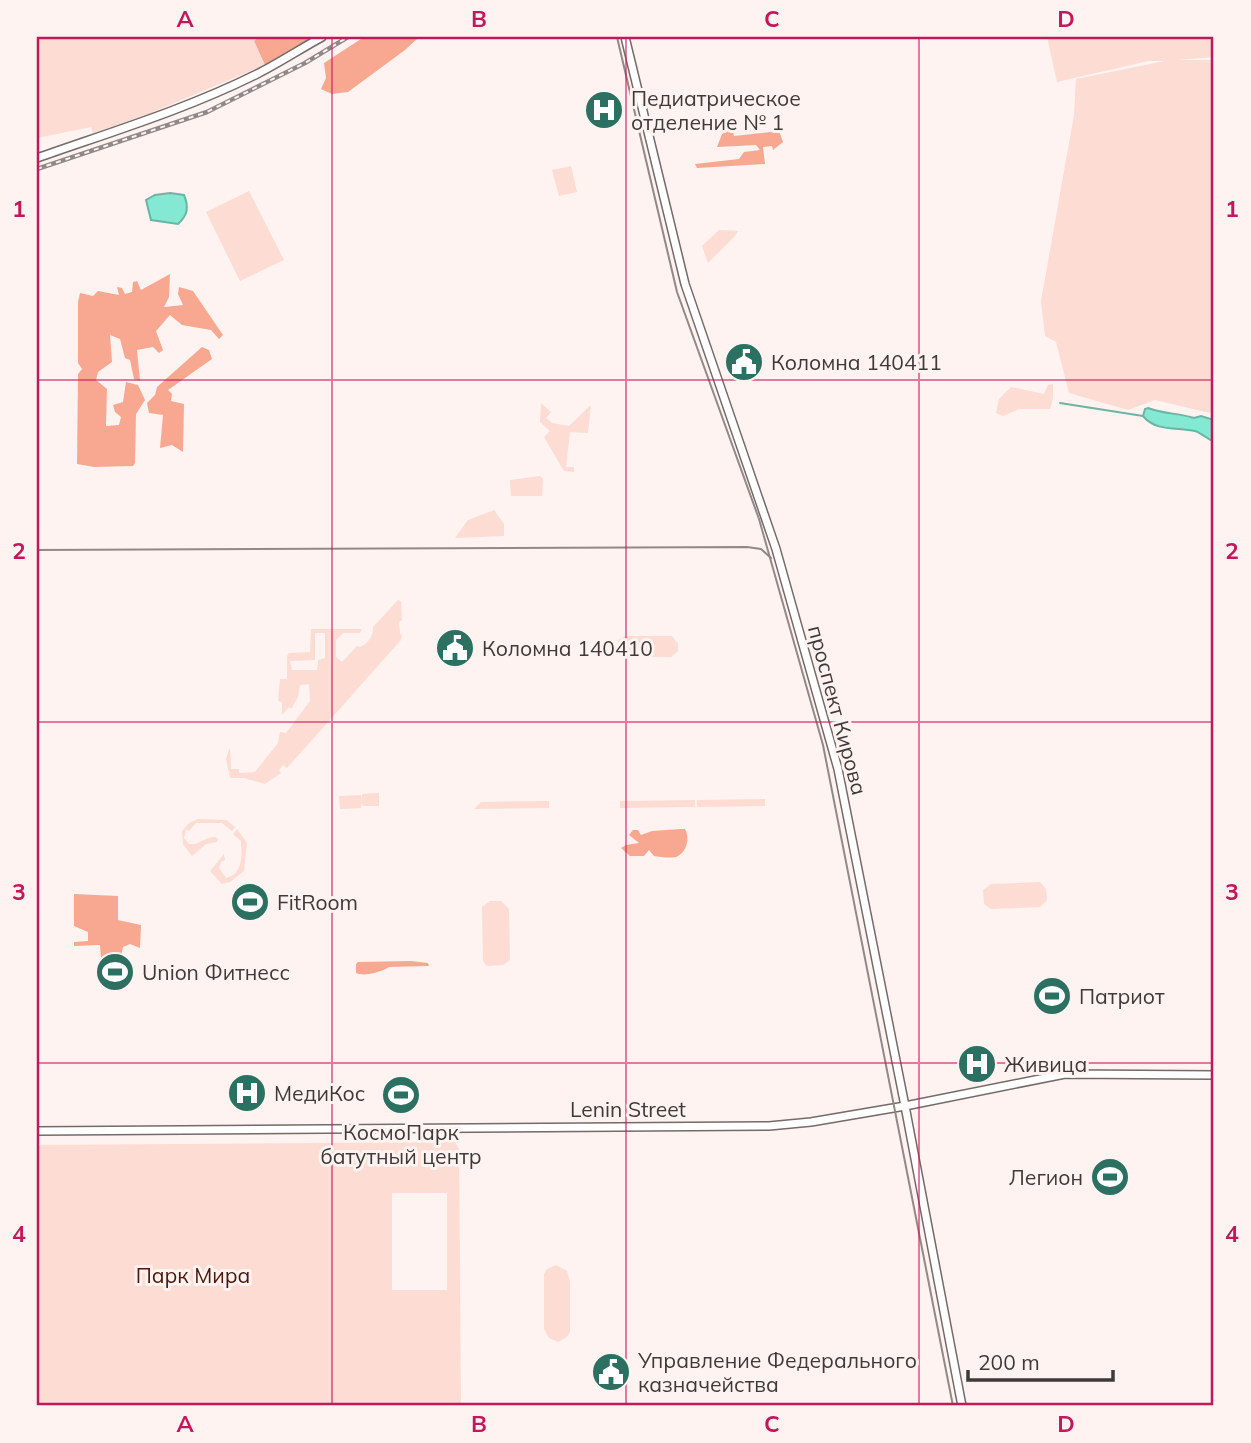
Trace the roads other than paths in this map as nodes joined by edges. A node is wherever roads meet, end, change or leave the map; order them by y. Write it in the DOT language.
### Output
graph roads {
  1 [pos="322,37"];
  2 [pos="625,37"];
  3 [pos="37,158"];
  4 [pos="1214,1075"];
  5 [pos="905,1106"];
  6 [pos="37,1131"];
  7 [pos="962,1406"];
  1 -- 3 [label="main road"];
  2 -- 5 [label="main road, проспект Кирова"];
  4 -- 5 [label="main road, Lenin Street"];
  5 -- 6 [label="main road, Lenin Street"];
  5 -- 7 [label="main road, проспект Кирова"];
}
